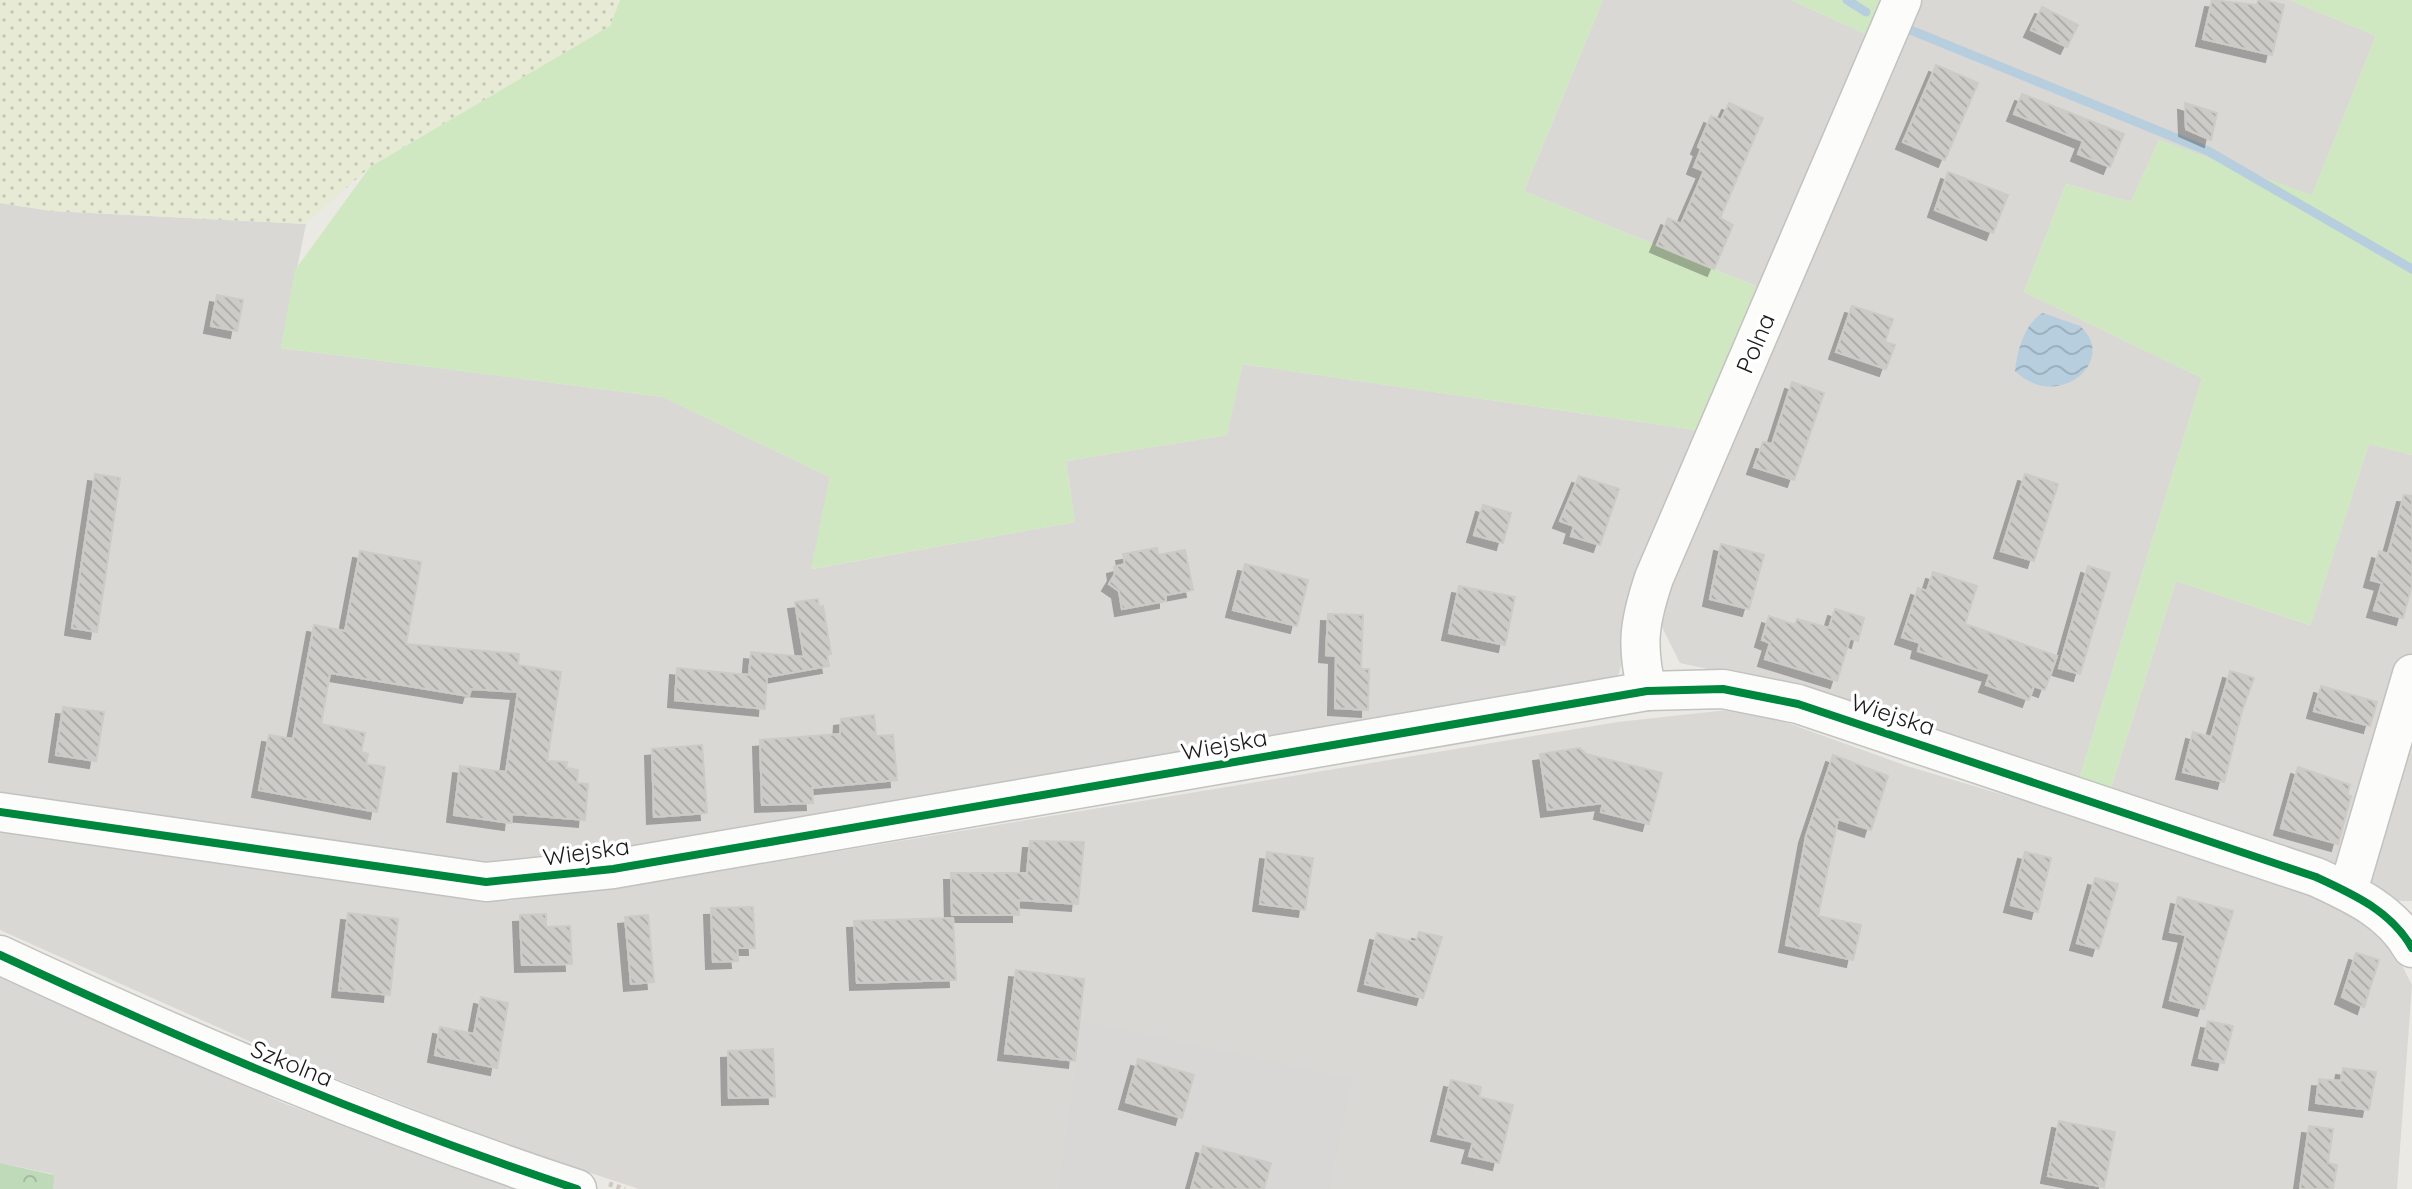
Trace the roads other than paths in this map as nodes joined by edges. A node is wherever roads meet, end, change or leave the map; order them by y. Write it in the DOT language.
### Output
graph roads {
  1 [pos="1902,0"];
  2 [pos="2412,674"];
  3 [pos="1647,691"];
  4 [pos="0,812"];
  5 [pos="2348,891"];
  6 [pos="2411,945"];
  7 [pos="0,955"];
  8 [pos="577,1189"];
  1 -- 3 [label="street, Polna"];
  2 -- 5 [label="street"];
  3 -- 4 [label="street, Wiejska"];
  3 -- 5 [label="street, Wiejska"];
  5 -- 6 [label="street, Wiejska"];
  7 -- 8 [label="street, Szkolna"];
}
